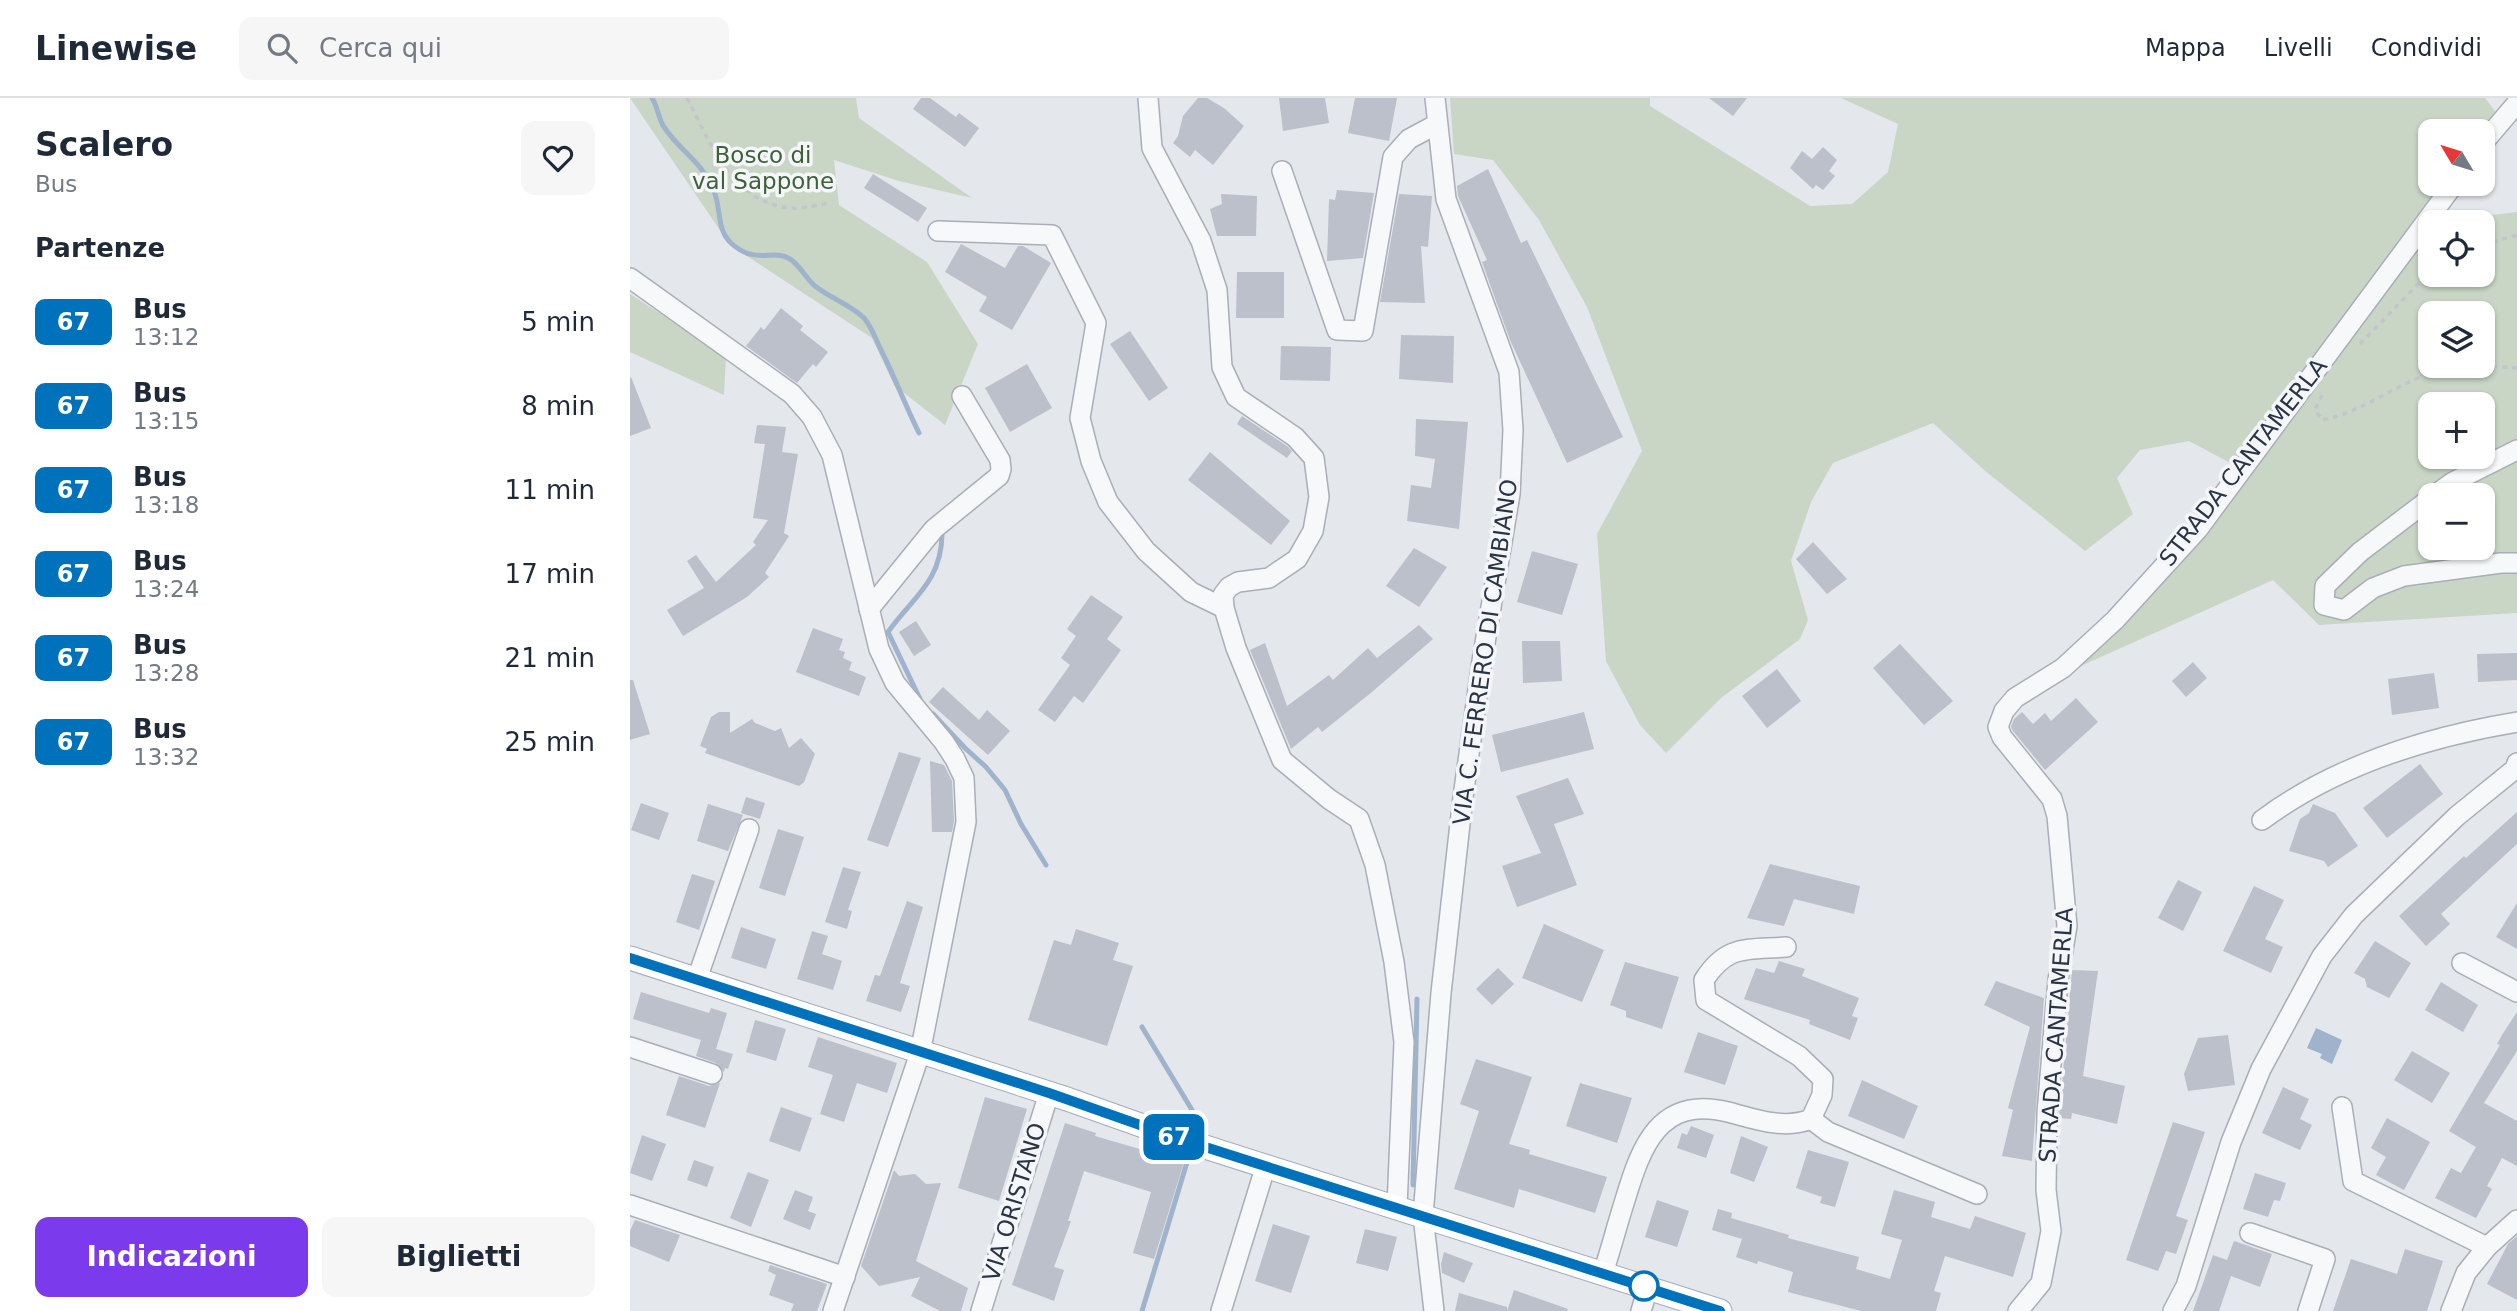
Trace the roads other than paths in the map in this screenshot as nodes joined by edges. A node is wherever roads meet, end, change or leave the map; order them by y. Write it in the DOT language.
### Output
graph roads {
  1 [pos="1148,98"];
  2 [pos="1434,98"];
  3 [pos="2517,103"];
  4 [pos="1437,124"];
  5 [pos="2496,128"];
  6 [pos="1282,172"];
  7 [pos="2445,196"];
  8 [pos="938,231"];
  9 [pos="630,268"];
  10 [pos="636,282"];
  11 [pos="962,396"];
  12 [pos="2517,450"];
  13 [pos="2452,483"];
  14 [pos="2418,508"];
  15 [pos="2517,564"];
  16 [pos="1224,608"];
  17 [pos="869,609"];
  18 [pos="2517,722"];
  19 [pos="2517,762"];
  20 [pos="2262,820"];
  21 [pos="749,829"];
  22 [pos="1786,947"];
  23 [pos="630,958"];
  24 [pos="2462,963"];
  25 [pos="697,979"];
  26 [pos="2517,992"];
  27 [pos="630,1047"];
  28 [pos="920,1053"];
  29 [pos="712,1074"];
  30 [pos="1049,1093"];
  31 [pos="2342,1107"];
  32 [pos="1811,1119"];
  33 [pos="1266,1165"];
  34 [pos="1977,1194"];
  35 [pos="630,1205"];
  36 [pos="1397,1207"];
  37 [pos="1423,1216"];
  38 [pos="2517,1220"];
  39 [pos="2250,1233"];
  40 [pos="2487,1247"];
  41 [pos="1603,1273"];
  42 [pos="845,1277"];
  43 [pos="1648,1287"];
  44 [pos="833,1311"];
  45 [pos="981,1311"];
  46 [pos="1221,1311"];
  47 [pos="1434,1311"];
  48 [pos="1641,1311"];
  49 [pos="1720,1311"];
  50 [pos="2018,1311"];
  51 [pos="2173,1311"];
  52 [pos="2308,1311"];
  53 [pos="2451,1311"];
  1 -- 16 [label="street"];
  2 -- 4 [label="street, VIA C. FERRERO DI CAMBIANO"];
  3 -- 5 [label="street"];
  4 -- 6 [label="street"];
  4 -- 37 [label="street, VIA C. FERRERO DI CAMBIANO"];
  7 -- 50 [label="street, STRADA CANTAMERLA"];
  8 -- 16 [label="street"];
  9 -- 10 [label="street"];
  10 -- 17 [label="street"];
  11 -- 17 [label="street"];
  12 -- 13 [label="street"];
  14 -- 15 [label="street"];
  16 -- 36 [label="street"];
  17 -- 28 [label="street"];
  18 -- 20 [label="street"];
  19 -- 51 [label="street"];
  21 -- 25 [label="street"];
  22 -- 32 [label="street"];
  23 -- 25 [label="main road"];
  24 -- 26 [label="street"];
  25 -- 28 [label="main road"];
  27 -- 29 [label="street"];
  28 -- 30 [label="main road"];
  28 -- 42 [label="street"];
  30 -- 33 [label="main road"];
  30 -- 45 [label="street, VIA ORISTANO"];
  31 -- 40 [label="street"];
  32 -- 34 [label="street"];
  32 -- 41 [label="street"];
  33 -- 36 [label="main road"];
  33 -- 46 [label="street"];
  35 -- 42 [label="street"];
  36 -- 37 [label="main road"];
  37 -- 41 [label="main road"];
  37 -- 47 [label="street, VIA C. FERRERO DI CAMBIANO"];
  38 -- 40 [label="street"];
  39 -- 52 [label="street"];
  40 -- 53 [label="street"];
  41 -- 43 [label="main road"];
  42 -- 44 [label="street"];
  43 -- 48 [label="street"];
  43 -- 49 [label="main road"];
}
